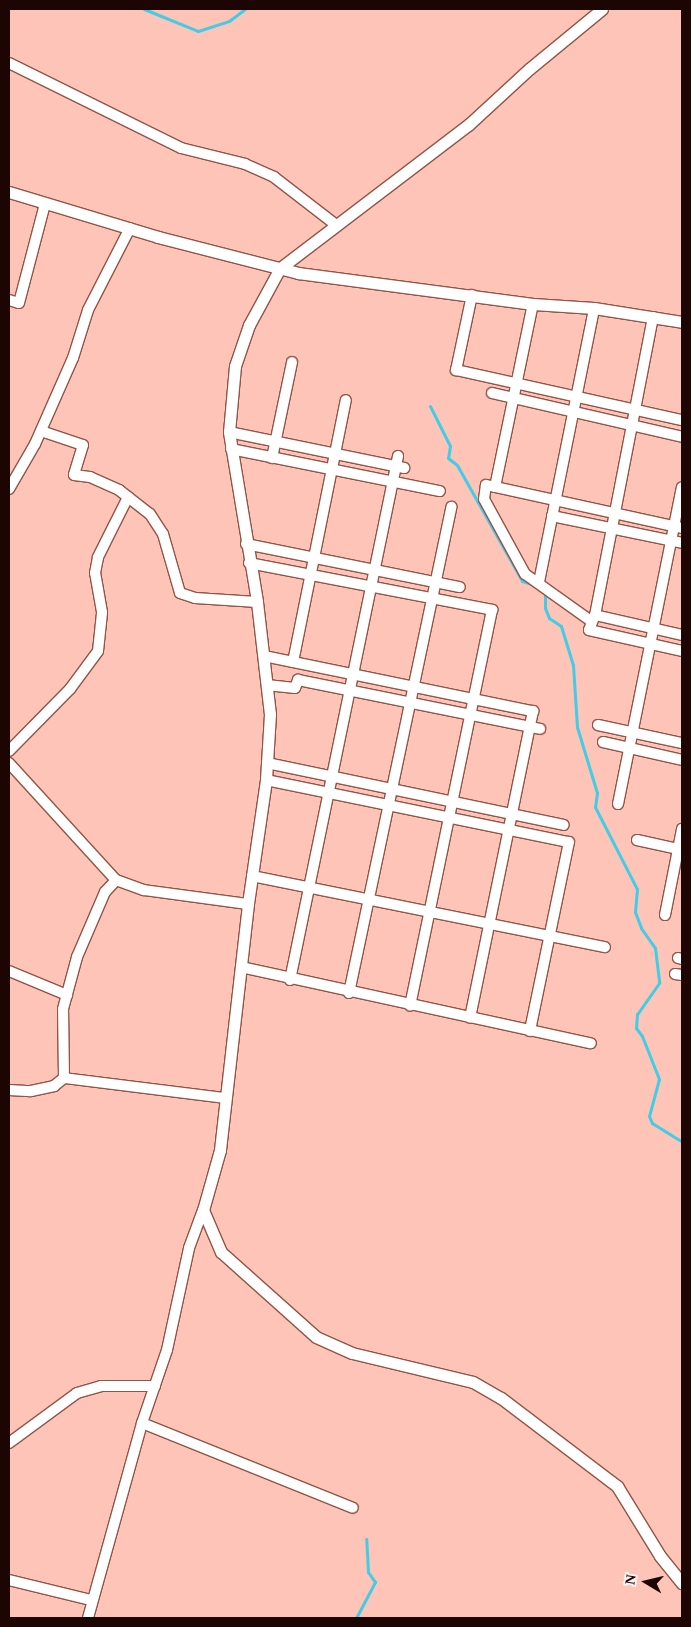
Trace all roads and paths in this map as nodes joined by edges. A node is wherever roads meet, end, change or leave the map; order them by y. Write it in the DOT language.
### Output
graph roads {
  1 [pos="602,9"];
  2 [pos="9,63"];
  3 [pos="9,192"];
  4 [pos="45,204"];
  5 [pos="336,225"];
  6 [pos="130,228"];
  7 [pos="280,268"];
  8 [pos="472,295"];
  9 [pos="9,300"];
  10 [pos="534,304"];
  11 [pos="594,308"];
  12 [pos="653,317"];
  13 [pos="682,322"];
  14 [pos="292,362"];
  15 [pos="517,383"];
  16 [pos="492,394"];
  17 [pos="576,396"];
  18 [pos="514,398"];
  19 [pos="346,400"];
  20 [pos="635,409"];
  21 [pos="573,412"];
  22 [pos="682,420"];
  23 [pos="632,425"];
  24 [pos="41,431"];
  25 [pos="229,432"];
  26 [pos="682,437"];
  27 [pos="276,442"];
  28 [pos="231,449"];
  29 [pos="335,454"];
  30 [pos="398,456"];
  31 [pos="272,458"];
  32 [pos="400,467"];
  33 [pos="332,470"];
  34 [pos="393,482"];
  35 [pos="495,487"];
  36 [pos="682,488"];
  37 [pos="9,489"];
  38 [pos="440,492"];
  39 [pos="128,497"];
  40 [pos="555,500"];
  41 [pos="451,507"];
  42 [pos="615,513"];
  43 [pos="552,516"];
  44 [pos="678,527"];
  45 [pos="612,528"];
  46 [pos="672,541"];
  47 [pos="682,543"];
  48 [pos="246,544"];
  49 [pos="314,558"];
  50 [pos="249,564"];
  51 [pos="375,570"];
  52 [pos="310,575"];
  53 [pos="435,582"];
  54 [pos="539,582"];
  55 [pos="371,587"];
  56 [pos="460,587"];
  57 [pos="432,599"];
  58 [pos="256,602"];
  59 [pos="593,618"];
  60 [pos="654,629"];
  61 [pos="682,635"];
  62 [pos="651,644"];
  63 [pos="682,651"];
  64 [pos="264,656"];
  65 [pos="293,662"];
  66 [pos="353,674"];
  67 [pos="267,685"];
  68 [pos="413,687"];
  69 [pos="350,690"];
  70 [pos="474,699"];
  71 [pos="410,703"];
  72 [pos="470,715"];
  73 [pos="598,725"];
  74 [pos="535,728"];
  75 [pos="633,732"];
  76 [pos="603,742"];
  77 [pos="682,743"];
  78 [pos="630,748"];
  79 [pos="9,751"];
  80 [pos="682,760"];
  81 [pos="9,763"];
  82 [pos="267,764"];
  83 [pos="332,777"];
  84 [pos="266,780"];
  85 [pos="392,789"];
  86 [pos="328,793"];
  87 [pos="452,802"];
  88 [pos="618,804"];
  89 [pos="388,805"];
  90 [pos="512,814"];
  91 [pos="449,818"];
  92 [pos="564,825"];
  93 [pos="682,829"];
  94 [pos="509,830"];
  95 [pos="637,840"];
  96 [pos="680,849"];
  97 [pos="679,863"];
  98 [pos="252,876"];
  99 [pos="116,880"];
  100 [pos="309,887"];
  101 [pos="369,899"];
  102 [pos="248,904"];
  103 [pos="430,911"];
  104 [pos="665,915"];
  105 [pos="489,923"];
  106 [pos="550,936"];
  107 [pos="605,947"];
  108 [pos="241,968"];
  109 [pos="9,971"];
  110 [pos="290,980"];
  111 [pos="350,993"];
  112 [pos="67,995"];
  113 [pos="410,1006"];
  114 [pos="470,1018"];
  115 [pos="530,1031"];
  116 [pos="591,1043"];
  117 [pos="64,1078"];
  118 [pos="9,1090"];
  119 [pos="225,1098"];
  120 [pos="203,1210"];
  121 [pos="155,1386"];
  122 [pos="142,1423"];
  123 [pos="9,1443"];
  124 [pos="354,1508"];
  125 [pos="9,1580"];
  126 [pos="682,1583"];
  127 [pos="91,1600"];
  128 [pos="88,1618"];
  1 -- 5 [label="street"];
  2 -- 5 [label="street"];
  3 -- 4 [label="street"];
  4 -- 6 [label="street"];
  4 -- 9 [label="street"];
  5 -- 7 [label="street"];
  6 -- 7 [label="street"];
  6 -- 24 [label="street"];
  7 -- 8 [label="street"];
  7 -- 25 [label="street"];
  8 -- 10 [label="street"];
  8 -- 15 [label="street"];
  10 -- 11 [label="street"];
  10 -- 15 [label="street"];
  11 -- 12 [label="street"];
  11 -- 17 [label="street"];
  12 -- 13 [label="street"];
  12 -- 20 [label="street"];
  14 -- 27 [label="street"];
  15 -- 17 [label="street"];
  15 -- 18 [label="street"];
  16 -- 18 [label="street"];
  17 -- 20 [label="street"];
  17 -- 21 [label="street"];
  18 -- 21 [label="street"];
  18 -- 35 [label="street"];
  19 -- 29 [label="street"];
  20 -- 22 [label="street"];
  20 -- 23 [label="street"];
  21 -- 23 [label="street"];
  21 -- 40 [label="street"];
  23 -- 26 [label="street"];
  23 -- 42 [label="street"];
  24 -- 37 [label="street"];
  24 -- 39 [label="street"];
  25 -- 27 [label="street"];
  25 -- 28 [label="street"];
  27 -- 29 [label="street"];
  27 -- 31 [label="street"];
  28 -- 31 [label="street"];
  28 -- 48 [label="street"];
  29 -- 32 [label="street"];
  29 -- 33 [label="street"];
  30 -- 32 [label="street"];
  31 -- 33 [label="street"];
  32 -- 34 [label="street"];
  33 -- 34 [label="street"];
  33 -- 49 [label="street"];
  34 -- 38 [label="street"];
  34 -- 51 [label="street"];
  35 -- 40 [label="street"];
  35 -- 54 [label="street"];
  36 -- 44 [label="street"];
  39 -- 58 [label="street"];
  39 -- 79 [label="street"];
  40 -- 42 [label="street"];
  40 -- 43 [label="street"];
  41 -- 53 [label="street"];
  42 -- 44 [label="street"];
  42 -- 45 [label="street"];
  43 -- 45 [label="street"];
  43 -- 54 [label="street"];
  44 -- 46 [label="street"];
  45 -- 46 [label="street"];
  45 -- 59 [label="street"];
  46 -- 47 [label="street"];
  46 -- 60 [label="street"];
  48 -- 49 [label="street"];
  48 -- 50 [label="street"];
  49 -- 51 [label="street"];
  49 -- 52 [label="street"];
  50 -- 52 [label="street"];
  50 -- 58 [label="street"];
  51 -- 53 [label="street"];
  51 -- 55 [label="street"];
  52 -- 55 [label="street"];
  52 -- 65 [label="street"];
  53 -- 56 [label="street"];
  53 -- 57 [label="street"];
  54 -- 59 [label="street"];
  55 -- 57 [label="street"];
  55 -- 66 [label="street"];
  57 -- 68 [label="street"];
  57 -- 70 [label="street"];
  58 -- 64 [label="street"];
  59 -- 60 [label="street"];
  59 -- 62 [label="street"];
  60 -- 61 [label="street"];
  60 -- 62 [label="street"];
  62 -- 63 [label="street"];
  62 -- 75 [label="street"];
  64 -- 65 [label="street"];
  64 -- 67 [label="street"];
  65 -- 66 [label="street"];
  66 -- 68 [label="street"];
  66 -- 69 [label="street"];
  67 -- 69 [label="street"];
  67 -- 82 [label="street"];
  68 -- 70 [label="street"];
  68 -- 71 [label="street"];
  69 -- 71 [label="street"];
  69 -- 83 [label="street"];
  70 -- 72 [label="street"];
  70 -- 74 [label="street"];
  71 -- 72 [label="street"];
  71 -- 85 [label="street"];
  72 -- 74 [label="street"];
  72 -- 87 [label="street"];
  73 -- 75 [label="street"];
  74 -- 90 [label="street"];
  75 -- 77 [label="street"];
  75 -- 78 [label="street"];
  76 -- 78 [label="street"];
  78 -- 80 [label="street"];
  78 -- 88 [label="street"];
  81 -- 99 [label="street"];
  82 -- 83 [label="street"];
  82 -- 84 [label="street"];
  83 -- 85 [label="street"];
  83 -- 86 [label="street"];
  84 -- 86 [label="street"];
  84 -- 98 [label="street"];
  85 -- 87 [label="street"];
  85 -- 89 [label="street"];
  86 -- 89 [label="street"];
  86 -- 100 [label="street"];
  87 -- 90 [label="street"];
  87 -- 91 [label="street"];
  89 -- 91 [label="street"];
  89 -- 101 [label="street"];
  90 -- 92 [label="street"];
  90 -- 94 [label="street"];
  91 -- 94 [label="street"];
  91 -- 103 [label="street"];
  93 -- 96 [label="street"];
  94 -- 105 [label="street"];
  94 -- 106 [label="street"];
  95 -- 96 [label="street"];
  96 -- 97 [label="street"];
  97 -- 104 [label="street"];
  98 -- 100 [label="street"];
  98 -- 102 [label="street"];
  99 -- 102 [label="street"];
  99 -- 112 [label="street"];
  100 -- 101 [label="street"];
  100 -- 110 [label="street"];
  101 -- 103 [label="street"];
  101 -- 111 [label="street"];
  102 -- 108 [label="street"];
  103 -- 105 [label="street"];
  103 -- 113 [label="street"];
  105 -- 106 [label="street"];
  105 -- 114 [label="street"];
  106 -- 107 [label="street"];
  106 -- 115 [label="street"];
  108 -- 110 [label="street"];
  108 -- 119 [label="street"];
  109 -- 112 [label="street"];
  110 -- 111 [label="street"];
  111 -- 113 [label="street"];
  112 -- 117 [label="street"];
  113 -- 114 [label="street"];
  114 -- 115 [label="street"];
  115 -- 116 [label="street"];
  117 -- 118 [label="street"];
  117 -- 119 [label="street"];
  119 -- 120 [label="street"];
  120 -- 121 [label="street"];
  120 -- 126 [label="street"];
  121 -- 122 [label="street"];
  121 -- 123 [label="street"];
  122 -- 124 [label="street"];
  122 -- 127 [label="street"];
  125 -- 127 [label="street"];
  127 -- 128 [label="street"];
}
